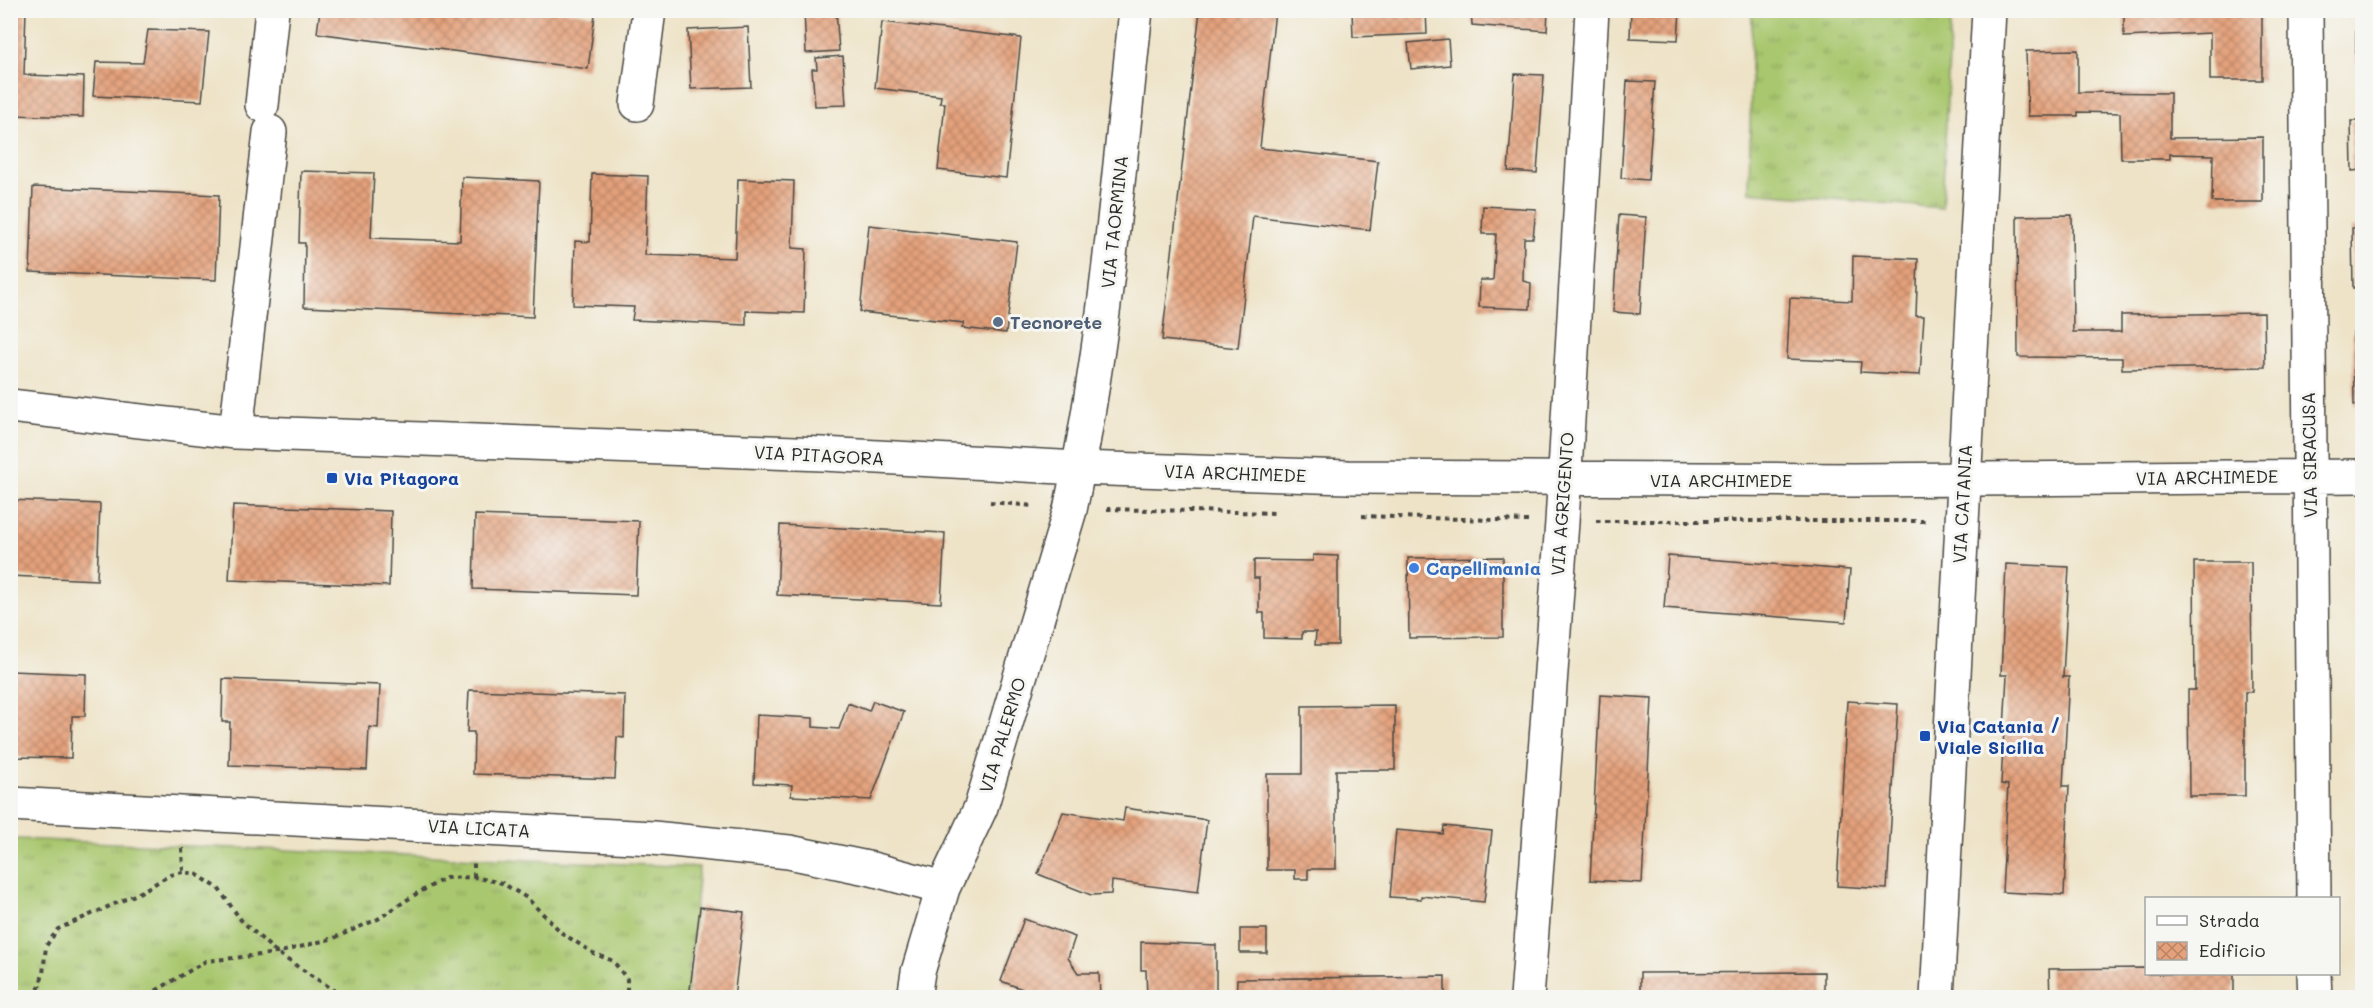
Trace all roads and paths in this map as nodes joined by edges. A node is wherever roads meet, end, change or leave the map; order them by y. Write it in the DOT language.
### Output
graph roads {
  1 [pos="272,10"];
  2 [pos="649,10"];
  3 [pos="1136,10"];
  4 [pos="1592,10"];
  5 [pos="1989,10"];
  6 [pos="2306,10"];
  7 [pos="637,104"];
  8 [pos="10,406"];
  9 [pos="236,432"];
  10 [pos="1079,468"];
  11 [pos="2310,476"];
  12 [pos="2362,476"];
  13 [pos="1564,479"];
  14 [pos="1964,479"];
  15 [pos="1596,521"];
  16 [pos="1928,521"];
  17 [pos="10,804"];
  18 [pos="182,843"];
  19 [pos="183,872"];
  20 [pos="943,888"];
  21 [pos="2314,897"];
  22 [pos="277,953"];
  23 [pos="2314,975"];
  24 [pos="36,998"];
  25 [pos="151,998"];
  26 [pos="346,998"];
  27 [pos="627,998"];
  28 [pos="914,998"];
  29 [pos="1527,998"];
  30 [pos="1937,998"];
  31 [pos="2314,998"];
  1 -- 9 [label="street"];
  2 -- 7 [label="street"];
  3 -- 10 [label="street, VIA TAORMINA"];
  4 -- 13 [label="street, VIA AGRIGENTO"];
  5 -- 14 [label="street, VIA CATANIA"];
  6 -- 11 [label="street, VIA SIRACUSA"];
  8 -- 9 [label="street, VIA PITAGORA"];
  9 -- 10 [label="street, VIA PITAGORA"];
  10 -- 13 [label="street, VIA ARCHIMEDE"];
  10 -- 20 [label="street, VIA PALERMO"];
  11 -- 12 [label="street, VIA ARCHIMEDE"];
  11 -- 14 [label="street, VIA ARCHIMEDE"];
  11 -- 21 [label="street, VIA SIRACUSA"];
  13 -- 14 [label="street, VIA ARCHIMEDE"];
  13 -- 29 [label="street, VIA AGRIGENTO"];
  14 -- 30 [label="street, VIA CATANIA"];
  15 -- 16 [label="path"];
  17 -- 20 [label="street, VIA LICATA"];
  18 -- 19 [label="path"];
  19 -- 22 [label="path"];
  19 -- 24 [label="path"];
  20 -- 28 [label="street, VIA PALERMO"];
  22 -- 25 [label="path"];
  22 -- 26 [label="path"];
  22 -- 27 [label="path"];
  23 -- 31 [label="street"];
}
